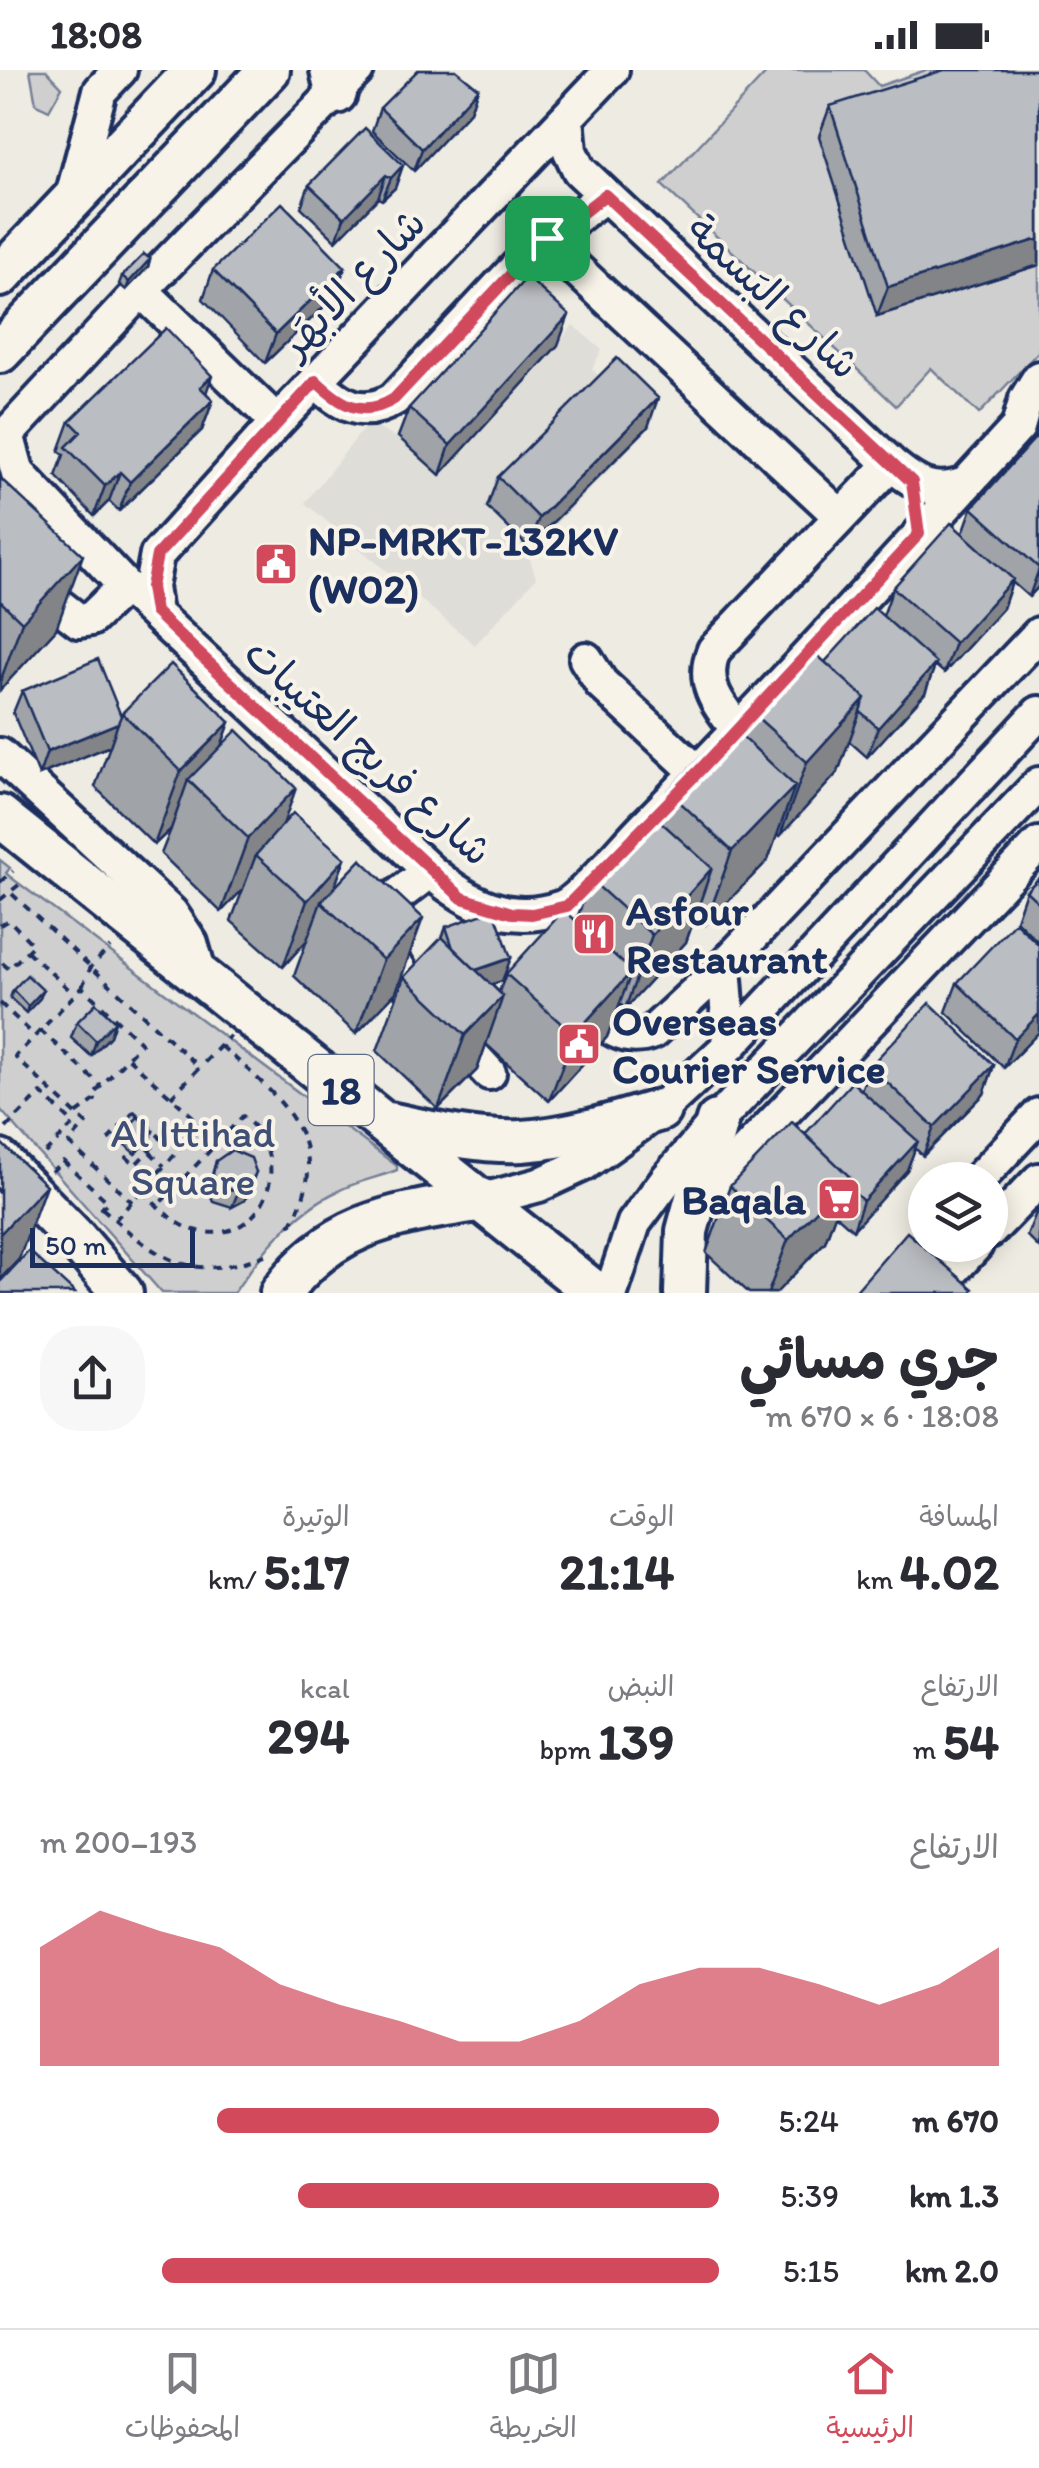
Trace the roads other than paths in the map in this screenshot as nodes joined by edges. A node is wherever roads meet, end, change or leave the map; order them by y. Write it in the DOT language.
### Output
graph roads {
  1 [pos="120,70"];
  2 [pos="195,70"];
  3 [pos="269,70"];
  4 [pos="612,70"];
  5 [pos="341,78"];
  6 [pos="567,118"];
  7 [pos="522,164"];
  8 [pos="579,170"];
  9 [pos="605,195"];
  10 [pos="71,200"];
  11 [pos="532,252"];
  12 [pos="0,276"];
  13 [pos="141,290"];
  14 [pos="0,352"];
  15 [pos="1039,378"];
  16 [pos="316,381"];
  17 [pos="278,422"];
  18 [pos="1028,436"];
  19 [pos="4,438"];
  20 [pos="9,472"];
  21 [pos="902,473"];
  22 [pos="965,484"];
  23 [pos="46,503"];
  24 [pos="840,516"];
  25 [pos="18,530"];
  26 [pos="919,534"];
  27 [pos="157,555"];
  28 [pos="102,560"];
  29 [pos="9,568"];
  30 [pos="125,586"];
  31 [pos="155,612"];
  32 [pos="1039,634"];
  33 [pos="196,651"];
  34 [pos="586,659"];
  35 [pos="183,684"];
  36 [pos="1039,713"];
  37 [pos="738,730"];
  38 [pos="0,755"];
  39 [pos="698,772"];
  40 [pos="1039,784"];
  41 [pos="0,816"];
  42 [pos="1039,844"];
  43 [pos="430,871"];
  44 [pos="329,888"];
  45 [pos="567,906"];
  46 [pos="365,911"];
  47 [pos="554,936"];
  48 [pos="724,966"];
  49 [pos="201,978"];
  50 [pos="562,982"];
  51 [pos="730,1045"];
  52 [pos="837,1054"];
  53 [pos="765,1072"];
  54 [pos="489,1073"];
  55 [pos="660,1110"];
  56 [pos="1039,1114"];
  57 [pos="716,1121"];
  58 [pos="381,1122"];
  59 [pos="14,1150"];
  60 [pos="995,1162"];
  61 [pos="1039,1180"];
  62 [pos="483,1200"];
  63 [pos="691,1210"];
  64 [pos="1008,1212"];
  65 [pos="82,1230"];
  66 [pos="960,1262"];
  67 [pos="916,1270"];
  68 [pos="686,1292"];
  69 [pos="944,1292"];
  70 [pos="94,1293"];
  71 [pos="122,1293"];
  72 [pos="281,1293"];
  73 [pos="596,1293"];
  74 [pos="611,1293"];
  1 -- 10 [label="street"];
  2 -- 10 [label="main road"];
  3 -- 14 [label="main road"];
  4 -- 6 [label="street, شارع الأبهَر"];
  5 -- 13 [label="street"];
  6 -- 7 [label="street, شارع الأبهَر"];
  6 -- 8 [label="street"];
  7 -- 8 [label="street"];
  7 -- 16 [label="street, شارع الأبهَر"];
  8 -- 9 [label="street, شارع البَسمة"];
  9 -- 11 [label="street"];
  9 -- 21 [label="street, شارع البَسمة"];
  10 -- 12 [label="main road"];
  11 -- 16 [label="street"];
  11 -- 24 [label="street"];
  13 -- 17 [label="street"];
  13 -- 19 [label="street"];
  15 -- 18 [label="street"];
  16 -- 17 [label="street, شارع الأبهَر"];
  17 -- 27 [label="street, شارع الأبهَر"];
  18 -- 22 [label="street"];
  19 -- 20 [label="street, شارع فريج العتيبات"];
  20 -- 23 [label="street, شارع فريج العتيبات"];
  21 -- 22 [label="street"];
  21 -- 24 [label="street"];
  21 -- 26 [label="street"];
  22 -- 26 [label="street"];
  23 -- 25 [label="street"];
  23 -- 28 [label="street, شارع فريج العتيبات"];
  24 -- 37 [label="street"];
  26 -- 37 [label="street"];
  27 -- 28 [label="street"];
  27 -- 31 [label="street"];
  28 -- 30 [label="street, شارع فريج العتيبات"];
  29 -- 30 [label="street"];
  30 -- 31 [label="street, شارع فريج العتيبات"];
  31 -- 33 [label="street, شارع فريج العتيبات"];
  32 -- 48 [label="street"];
  33 -- 35 [label="street"];
  33 -- 43 [label="street, شارع فريج العتيبات"];
  34 -- 39 [label="street"];
  36 -- 51 [label="street"];
  37 -- 39 [label="street"];
  38 -- 49 [label="street"];
  39 -- 45 [label="street"];
  40 -- 53 [label="street"];
  41 -- 49 [label="main road, 18"];
  42 -- 52 [label="street"];
  43 -- 45 [label="street, شارع فريج العتيبات"];
  43 -- 46 [label="street"];
  44 -- 46 [label="street"];
  45 -- 47 [label="street"];
  46 -- 54 [label="street"];
  48 -- 50 [label="street"];
  48 -- 51 [label="street"];
  49 -- 58 [label="main road, 18"];
  51 -- 55 [label="street"];
  52 -- 53 [label="street"];
  52 -- 63 [label="street"];
  53 -- 57 [label="street"];
  55 -- 58 [label="main road"];
  55 -- 62 [label="street"];
  56 -- 60 [label="street"];
  57 -- 63 [label="main road"];
  57 -- 74 [label="street"];
  58 -- 62 [label="main road, 18"];
  59 -- 65 [label="main road"];
  61 -- 64 [label="street"];
  62 -- 72 [label="main road"];
  62 -- 73 [label="main road, 18"];
  63 -- 68 [label="main road"];
  65 -- 70 [label="main road"];
  65 -- 71 [label="main road"];
  66 -- 69 [label="street"];
  67 -- 69 [label="street"];
}
